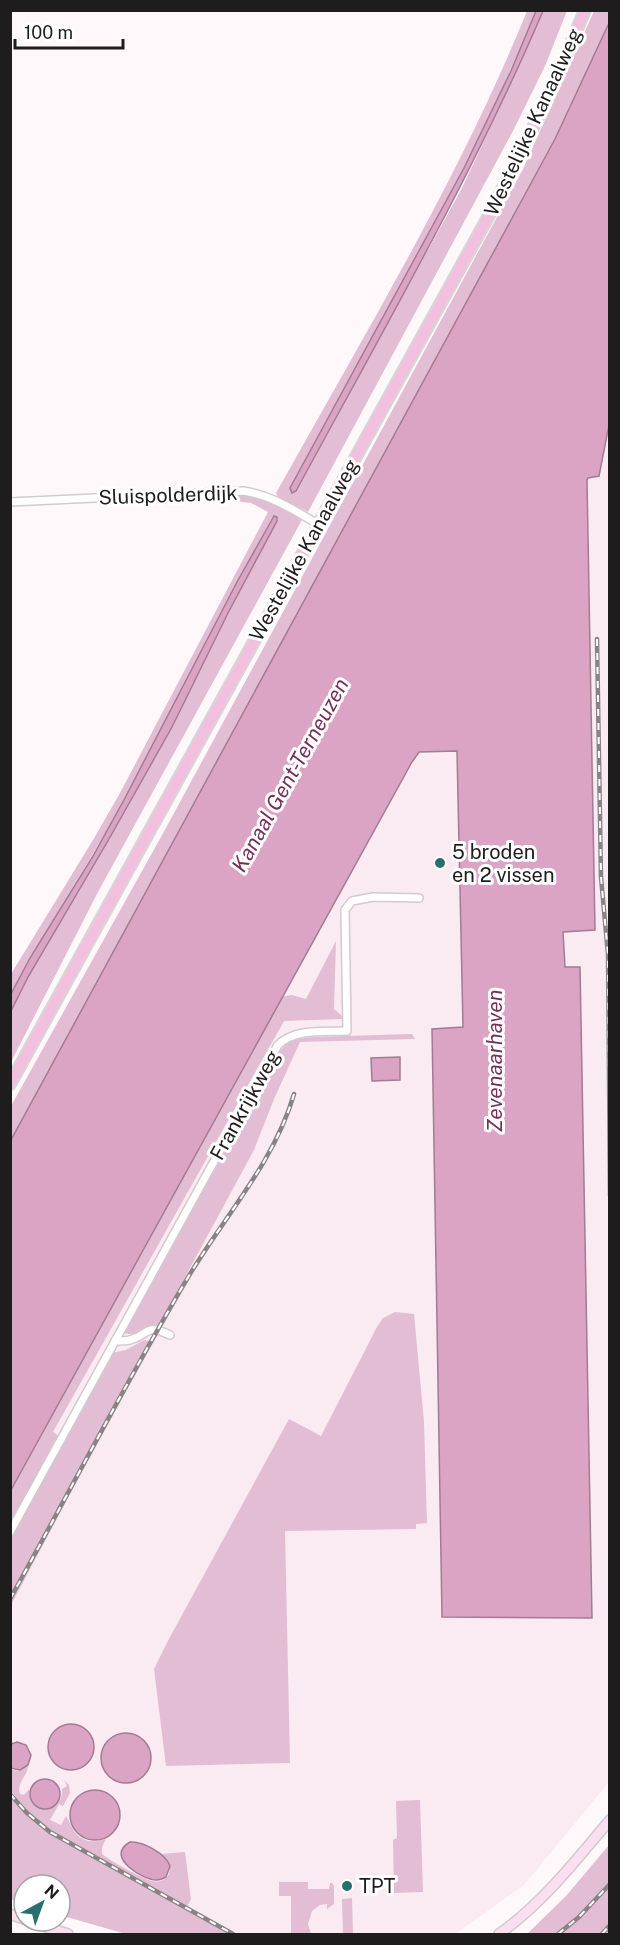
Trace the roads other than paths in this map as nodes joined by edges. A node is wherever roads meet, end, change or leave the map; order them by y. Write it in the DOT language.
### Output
graph roads {
  1 [pos="585,10"];
  2 [pos="10,502"];
  3 [pos="318,524"];
  4 [pos="419,898"];
  5 [pos="10,1084"];
  6 [pos="170,1335"];
  7 [pos="116,1341"];
  8 [pos="10,1532"];
  9 [pos="609,1820"];
  10 [pos="499,1935"];
  1 -- 3 [label="main road, Westelijke Kanaalweg"];
  2 -- 3 [label="street, Sluispolderdijk"];
  3 -- 5 [label="main road, Westelijke Kanaalweg"];
  4 -- 7 [label="street, Frankrijkweg"];
  6 -- 7 [label="street"];
  7 -- 8 [label="street, Frankrijkweg"];
  9 -- 10 [label="street"];
}
